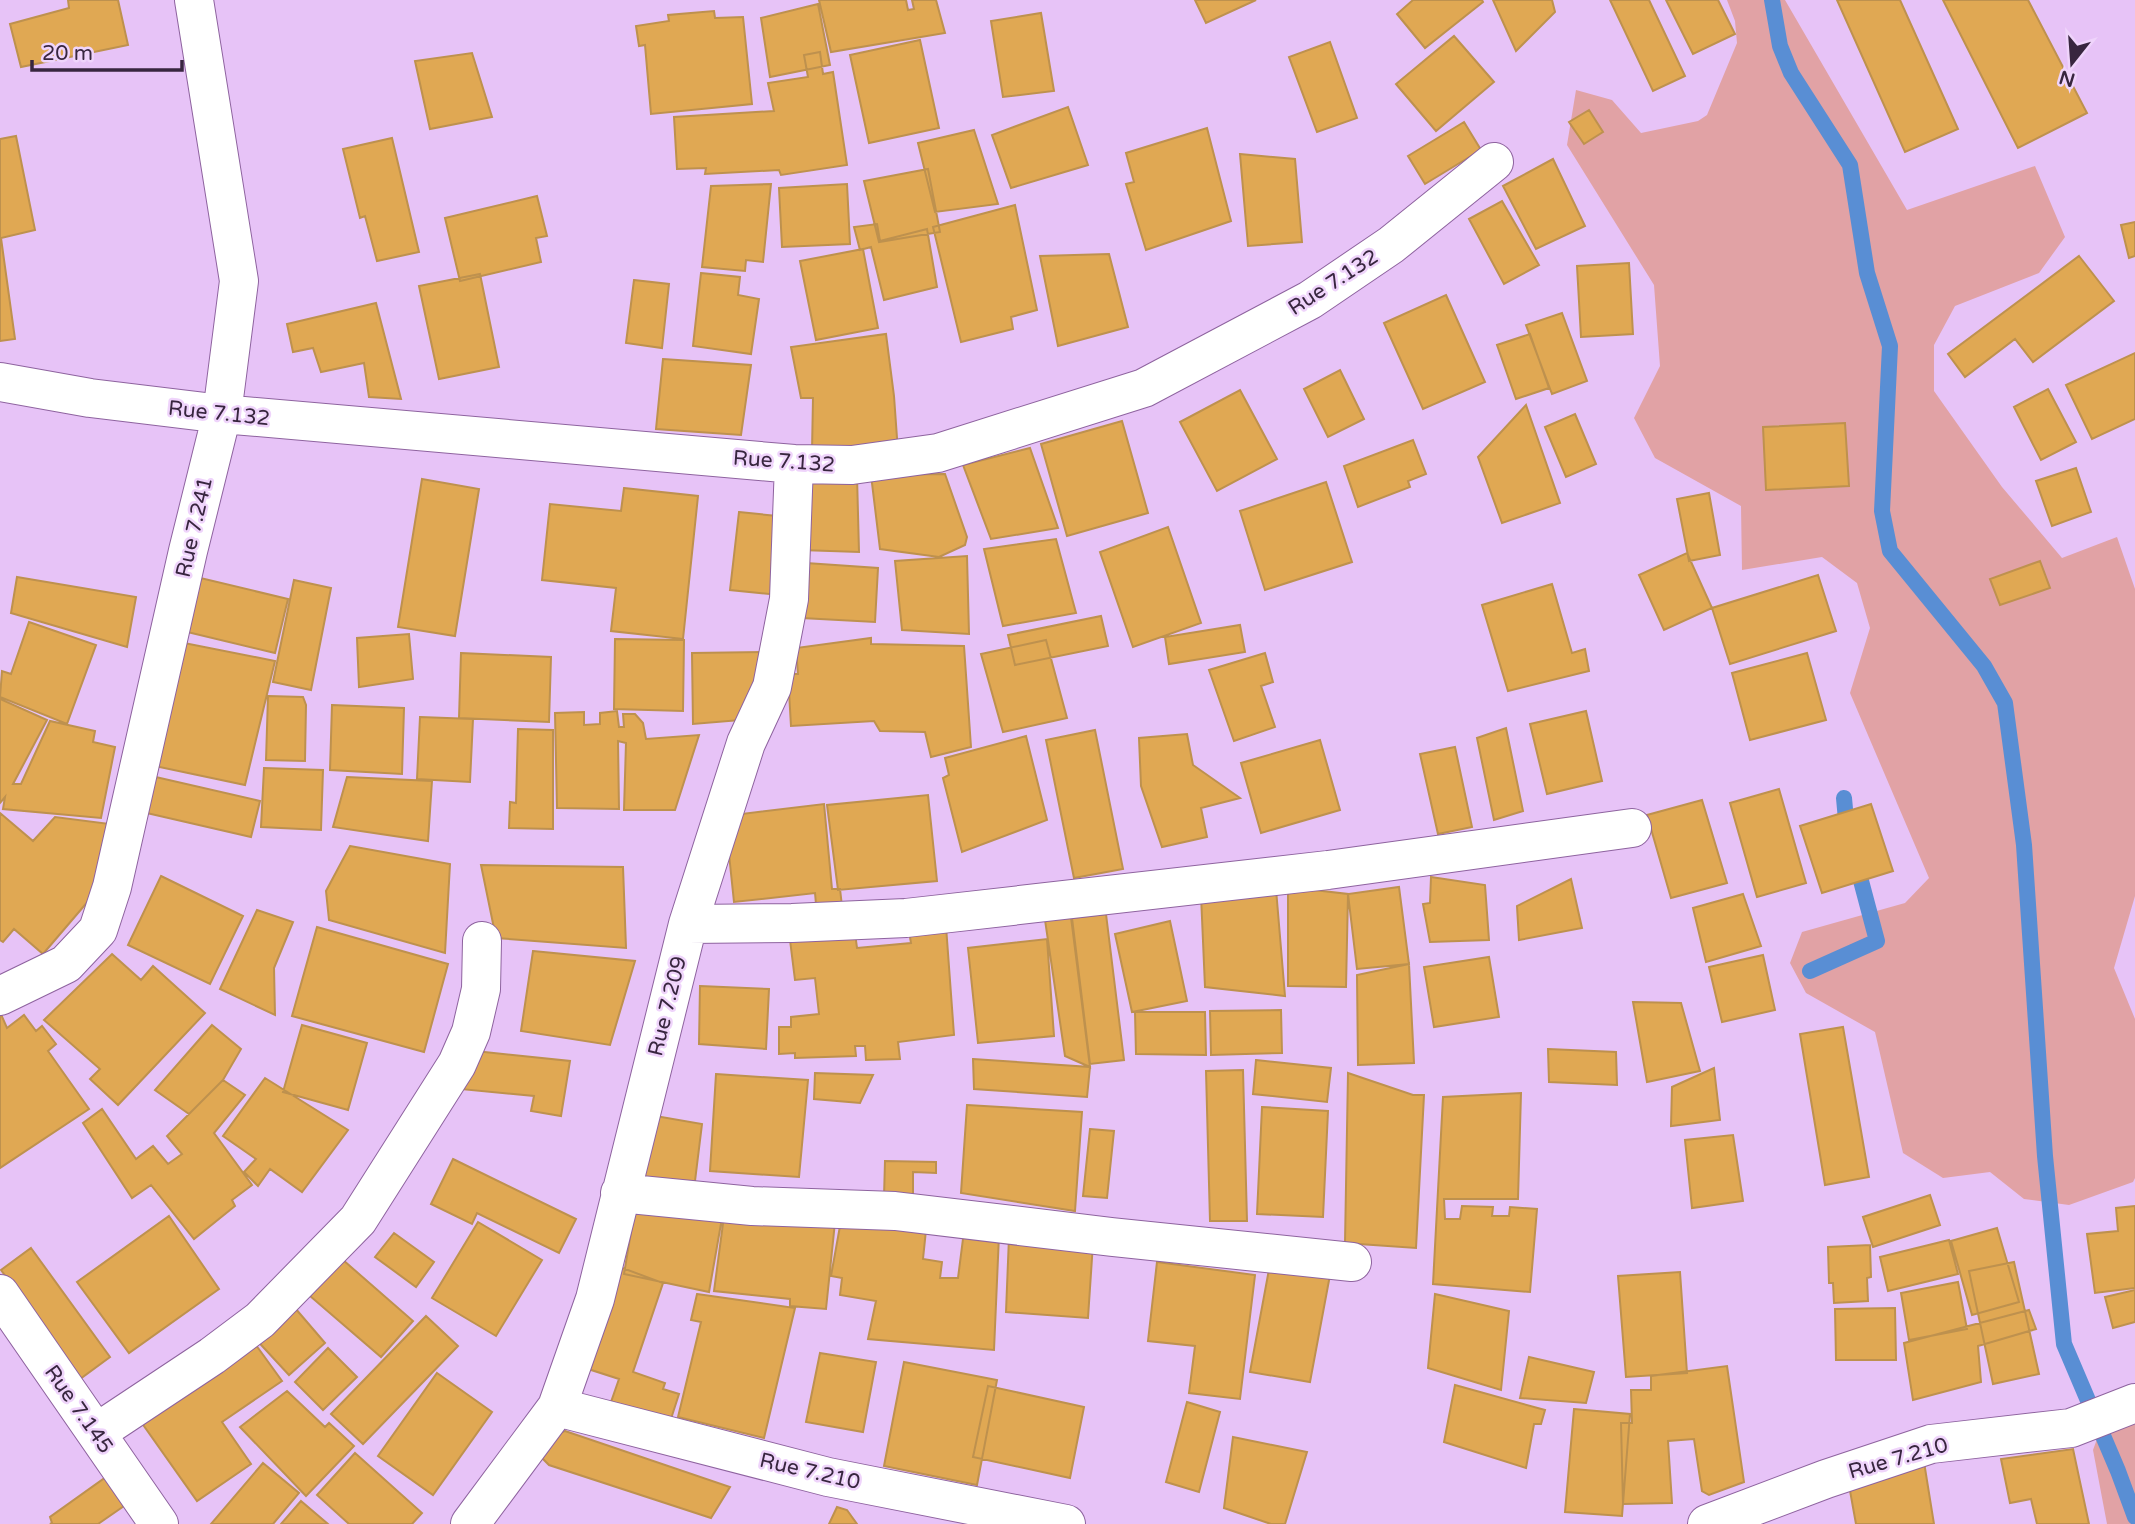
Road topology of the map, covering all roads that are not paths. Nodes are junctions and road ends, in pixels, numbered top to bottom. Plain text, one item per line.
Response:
1 (194, 0) edge
2 (1494, 162) dead end
3 (0, 382) edge
4 (222, 415) junction
5 (794, 464) junction
6 (1632, 828) dead end
7 (688, 924) junction
8 (482, 941) dead end
9 (0, 996) edge
10 (621, 1193) junction
11 (1352, 1262) dead end
12 (0, 1294) edge
13 (2134, 1404) edge
14 (557, 1407) junction
15 (96, 1433) junction
16 (902, 1509) edge
17 (159, 1524) edge
18 (470, 1524) edge
19 (1066, 1524) edge
20 (1707, 1524) edge

1 - 4 street, Rue 7.241
2 - 5 street, Rue 7.132
3 - 4 street, Rue 7.132
4 - 5 street, Rue 7.132
4 - 9 street, Rue 7.241
5 - 7 street, Rue 7.209
6 - 7 street
7 - 10 street, Rue 7.209
8 - 15 street
10 - 11 street
10 - 14 street, Rue 7.209
12 - 15 street, Rue 7.145
13 - 20 street, Rue 7.210
14 - 16 street, Rue 7.210
14 - 18 street, Rue 7.209
15 - 17 street, Rue 7.145
16 - 19 street, Rue 7.210

